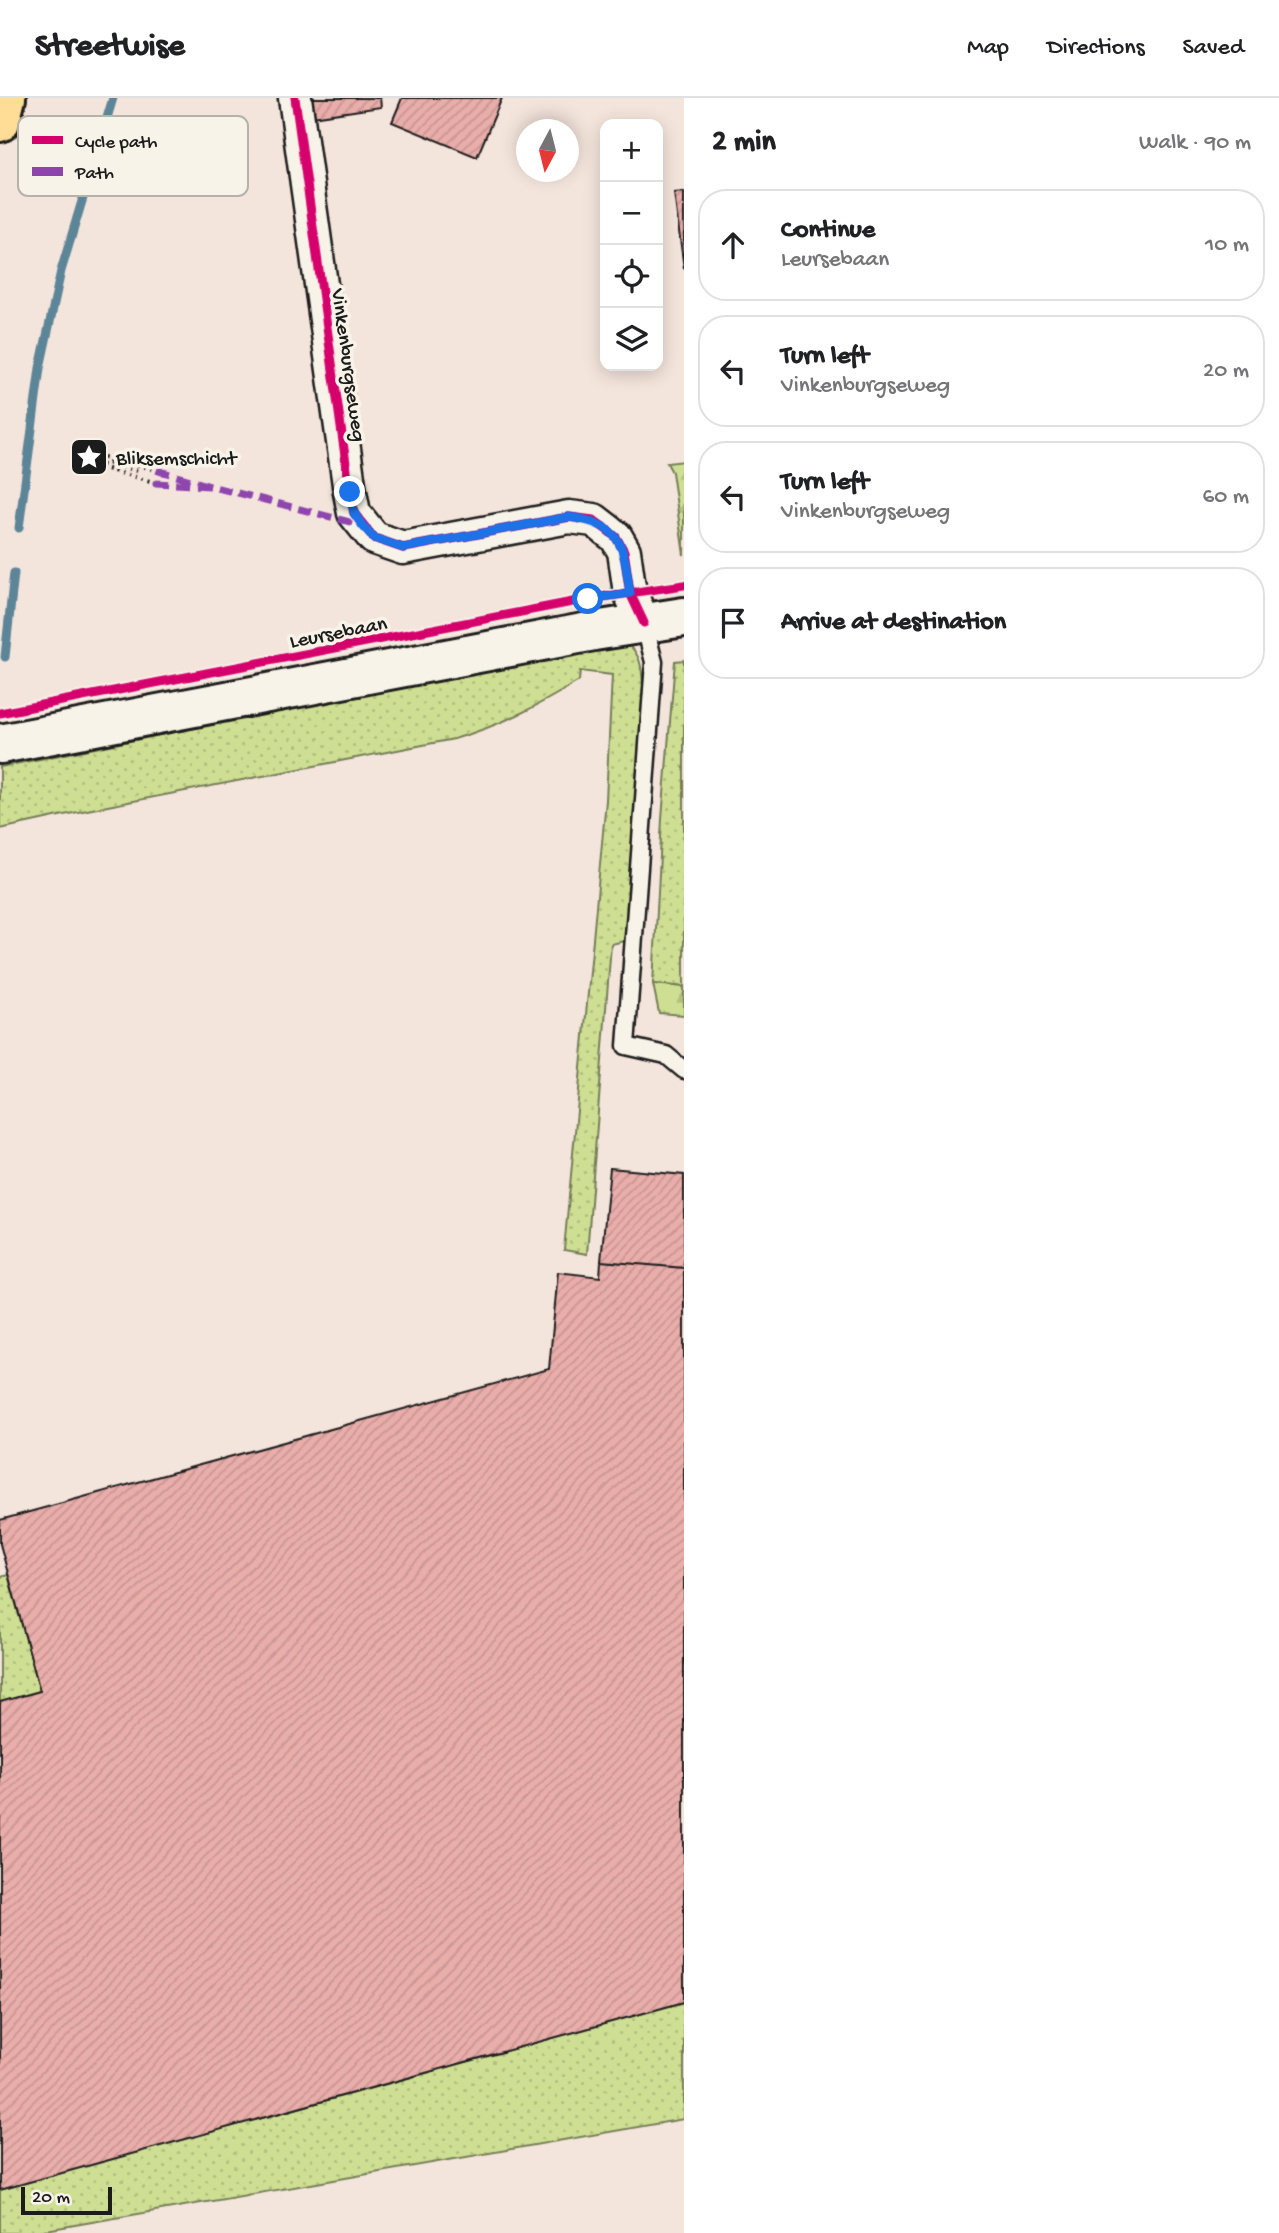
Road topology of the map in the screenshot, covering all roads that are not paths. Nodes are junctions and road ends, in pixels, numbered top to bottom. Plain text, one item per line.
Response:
1 (6, 98) edge
2 (295, 98) edge
3 (0, 122) edge
4 (684, 617) edge
5 (644, 623) junction
6 (0, 744) edge
7 (684, 1070) edge

1 - 3 highway
2 - 5 street, Vinkenburgseweg
4 - 5 street
5 - 6 street
5 - 7 lane

